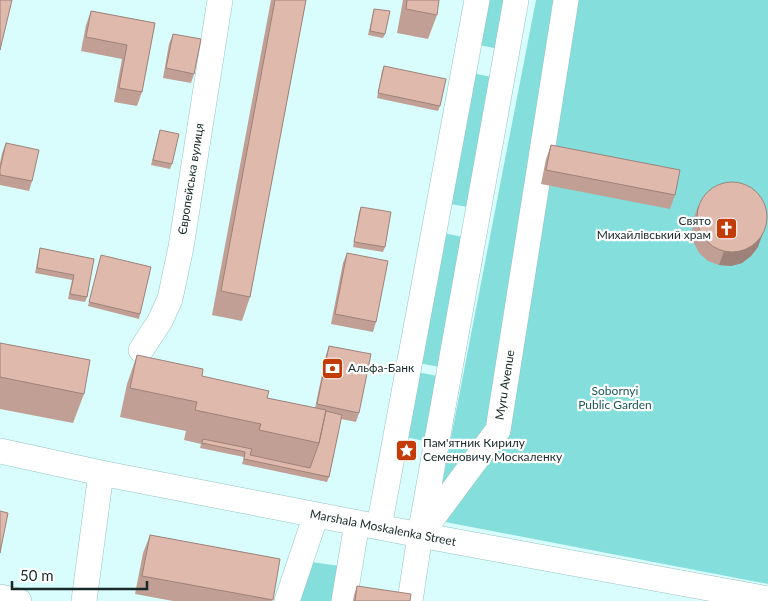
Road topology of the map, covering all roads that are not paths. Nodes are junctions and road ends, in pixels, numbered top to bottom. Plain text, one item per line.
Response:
1 (220, 0) edge
2 (477, 0) edge
3 (516, 0) edge
4 (566, 0) edge
5 (141, 350) dead end
6 (0, 451) edge
7 (100, 473) junction
8 (316, 515) junction
9 (368, 525) junction
10 (420, 535) junction
11 (0, 597) edge
12 (768, 598) edge
13 (19, 601) edge
14 (84, 601) edge
15 (287, 601) edge
16 (344, 601) edge
17 (410, 601) edge

1 - 5 street, Європейська вулиця
2 - 9 street
3 - 10 street
4 - 10 street, Myru Avenue
6 - 7 street, Marshala Moskalenka Street
7 - 8 street, Marshala Moskalenka Street
7 - 14 street
8 - 9 street, Marshala Moskalenka Street
8 - 15 street
9 - 10 street, Marshala Moskalenka Street
9 - 16 street
10 - 12 street, Marshala Moskalenka Street
10 - 17 street
11 - 13 street

